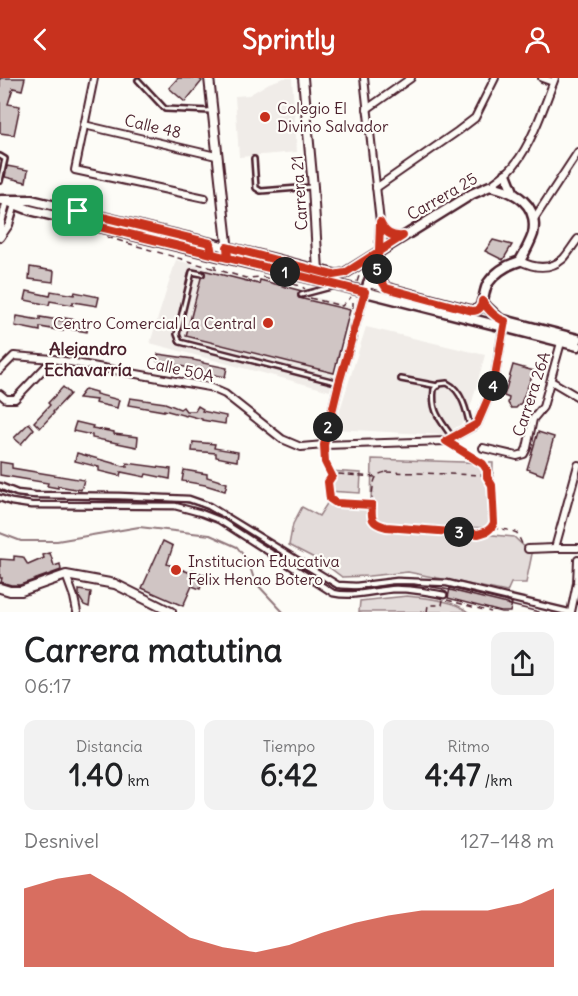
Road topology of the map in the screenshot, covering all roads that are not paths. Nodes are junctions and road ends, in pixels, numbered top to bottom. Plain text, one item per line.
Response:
1 (94, 78) edge
2 (209, 78) edge
3 (303, 78) edge
4 (364, 78) edge
5 (411, 78) edge
6 (495, 78) edge
7 (542, 78) edge
8 (138, 80) dead end
9 (554, 80) edge
10 (367, 109) junction
11 (212, 111) junction
12 (84, 125) junction
13 (578, 152) edge
14 (0, 156) edge
15 (216, 156) junction
16 (254, 159) dead end
17 (506, 174) junction
18 (0, 181) edge
19 (490, 186) junction
20 (313, 187) junction
21 (376, 188) junction
22 (514, 194) junction
23 (204, 198) dead end
24 (8, 201) edge
25 (78, 211) junction
26 (2, 213) edge
27 (534, 219) junction
28 (75, 221) junction
29 (380, 222) junction
30 (403, 236) junction
31 (0, 237) edge
32 (578, 239) edge
33 (227, 247) junction
34 (379, 251) junction
35 (228, 258) junction
36 (520, 261) junction
37 (376, 263) junction
38 (318, 271) junction
39 (202, 274) dead end
40 (368, 283) junction
41 (338, 285) junction
42 (388, 288) junction
43 (365, 292) junction
44 (301, 295) dead end
45 (482, 301) junction
46 (504, 324) junction
47 (562, 339) junction
48 (578, 339) edge
49 (578, 346) edge
50 (53, 359) junction
51 (0, 370) edge
52 (401, 379) dead end
53 (551, 381) junction
54 (339, 383) junction
55 (438, 386) junction
56 (0, 394) edge
57 (578, 397) edge
58 (470, 427) junction
59 (449, 439) junction
60 (324, 445) junction
61 (483, 448) dead end
62 (578, 465) edge
63 (0, 486) edge
64 (0, 498) edge
65 (555, 548) junction
66 (578, 548) edge
67 (528, 549) road end
68 (578, 560) edge
69 (66, 575) junction
70 (0, 588) edge
71 (444, 595) dead end
72 (77, 612) edge
73 (171, 612) edge
74 (569, 612) edge

1 - 12 street
2 - 11 street
3 - 20 street, Carrera 21
4 - 10 street
5 - 10 street
6 - 21 street
7 - 9 street
8 - 11 lane
9 - 17 street, Carrera 25
10 - 21 street
11 - 15 street
12 - 15 street, Calle 48
12 - 23 street
13 - 27 street
14 - 18 lane
15 - 33 street
16 - 20 lane
17 - 19 street, Carrera 25
17 - 22 main road
19 - 22 main road
19 - 30 main road, Carrera 25
20 - 38 street, Carrera 21
21 - 29 street
22 - 27 main road
24 - 25 main road
24 - 26 street
24 - 28 main road
24 - 31 street
25 - 28 main road
25 - 33 main road
26 - 31 street
27 - 36 main road
28 - 35 main road
29 - 30 street
29 - 34 street
30 - 34 main road, Carrera 25
32 - 36 street
33 - 35 street
33 - 38 main road
34 - 37 main road
34 - 38 main road, Carrera 25
35 - 41 main road
36 - 45 main road
37 - 40 main road
37 - 42 main road
39 - 54 lane
40 - 42 main road
40 - 43 main road
41 - 43 main road
41 - 44 lane
42 - 43 main road
42 - 45 main road
43 - 46 main road
43 - 54 street
45 - 46 main road
46 - 47 main road
46 - 58 street
47 - 48 main road
47 - 49 main road
47 - 53 street, Carrera 26A
50 - 51 street, Calle 50A
50 - 56 street
50 - 60 street, Calle 50A
52 - 55 lane
53 - 57 street
53 - 61 street, Carrera 26A
54 - 60 street
55 - 58 lane
55 - 59 lane
58 - 59 street
59 - 60 street, Calle 50A
62 - 65 street
63 - 74 street
64 - 71 street
65 - 66 street
65 - 67 street
68 - 74 street
69 - 70 street
69 - 72 street
69 - 73 street

